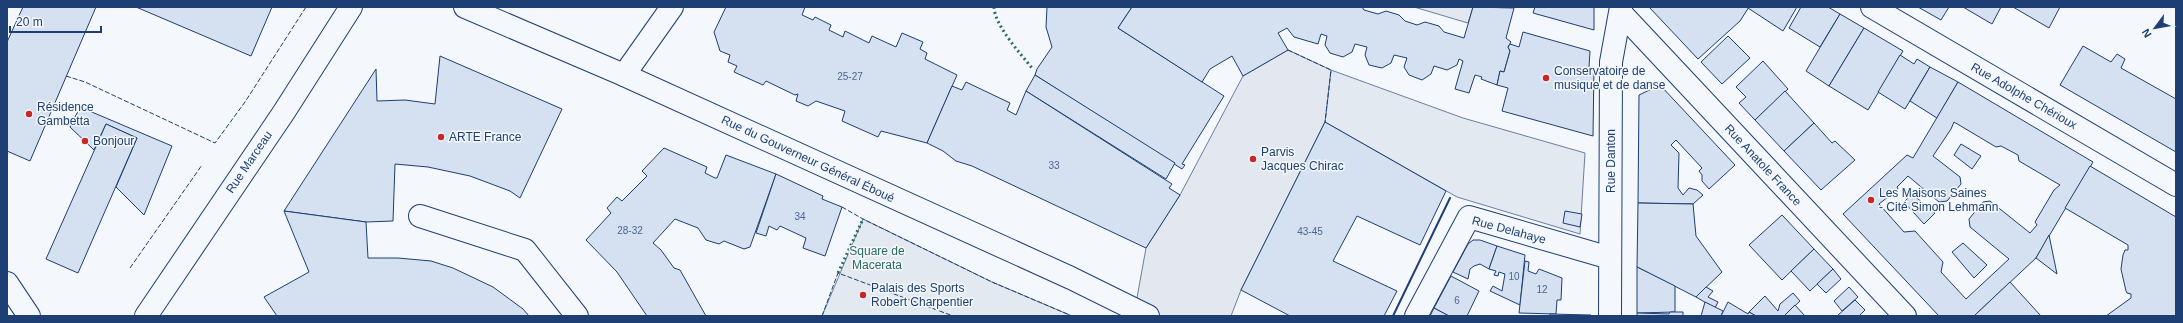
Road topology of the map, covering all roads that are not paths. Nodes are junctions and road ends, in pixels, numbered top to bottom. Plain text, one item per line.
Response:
1 (351, 7) edge
2 (465, 7) edge
3 (672, 7) edge
4 (1872, 7) edge
5 (1621, 10) edge
6 (624, 75) junction
7 (2176, 185) edge
8 (420, 216) dead end
9 (1610, 258) junction
10 (7, 283) edge
11 (29, 316) edge
12 (146, 316) edge
13 (577, 316) edge
14 (1148, 316) edge
15 (1416, 316) edge
16 (1610, 316) edge
17 (1905, 316) edge

1 - 12 street, Rue Marceau
2 - 6 street, Rue du Gouverneur Général Éboué
3 - 6 street
4 - 7 street, Rue Adolphe Chérioux
5 - 9 street, Rue Danton
5 - 17 street, Rue Anatole France
6 - 14 street, Rue du Gouverneur Général Éboué
8 - 13 street
9 - 15 street, Rue Delahaye
9 - 16 street, Rue Danton
10 - 11 street

